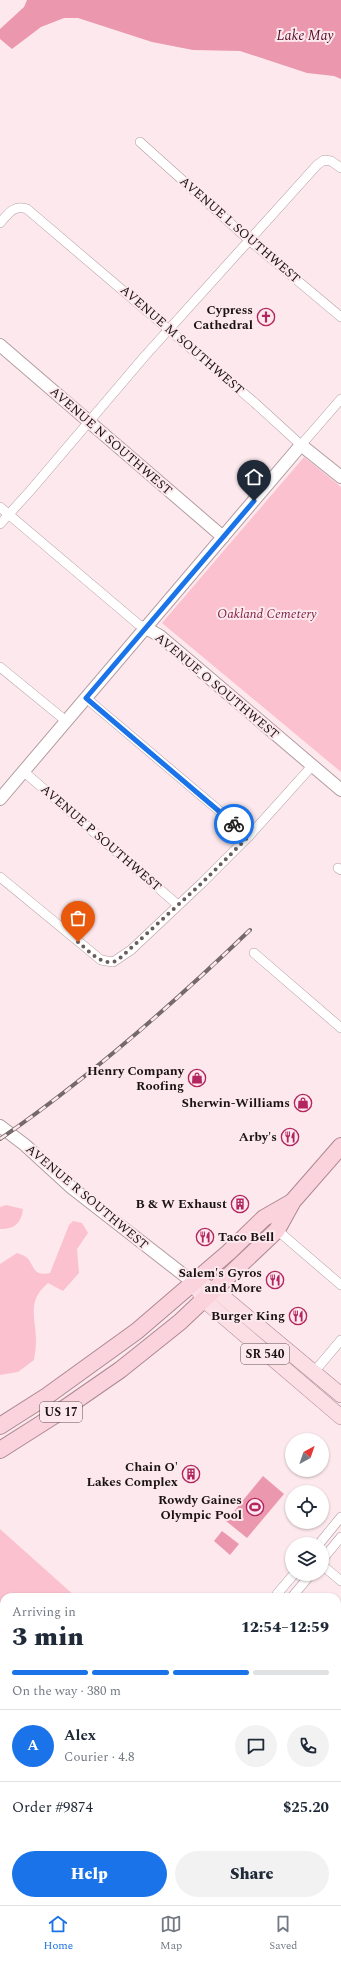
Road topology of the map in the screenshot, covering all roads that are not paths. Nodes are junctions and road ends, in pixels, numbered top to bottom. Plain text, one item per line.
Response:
1 (140, 142) dead end
2 (341, 168) edge
3 (0, 223) edge
4 (249, 240) junction
5 (341, 317) edge
6 (169, 329) junction
7 (0, 346) edge
8 (341, 399) edge
9 (89, 422) junction
10 (301, 445) junction
11 (341, 477) edge
12 (0, 507) edge
13 (9, 514) junction
14 (0, 524) edge
15 (223, 537) junction
16 (146, 628) junction
17 (0, 667) edge
18 (86, 698) junction
19 (66, 721) junction
20 (312, 766) junction
21 (24, 771) junction
22 (341, 790) edge
23 (0, 799) edge
24 (249, 836) junction
25 (0, 877) edge
26 (178, 905) junction
27 (254, 953) dead end
28 (341, 1028) edge
29 (0, 1126) edge
30 (341, 1146) edge
31 (293, 1201) junction
32 (277, 1230) junction
33 (194, 1283) junction
34 (341, 1285) edge
35 (210, 1295) junction
36 (341, 1340) edge
37 (314, 1372) junction
38 (341, 1395) edge
39 (341, 1418) edge
40 (0, 1426) edge
41 (0, 1450) edge
42 (341, 1517) edge
43 (325, 1537) edge
44 (341, 1537) edge
45 (329, 1552) edge
46 (329, 1570) edge
47 (288, 1581) edge
48 (305, 1581) edge
49 (341, 1581) edge
50 (278, 1593) edge
51 (295, 1593) edge

1 - 4 street, AVENUE L SOUTHWEST
2 - 4 street
3 - 6 street, AVENUE M SOUTHWEST
4 - 5 street, AVENUE L SOUTHWEST
4 - 6 street
6 - 9 street
6 - 10 street, AVENUE M SOUTHWEST
7 - 9 street, AVENUE N SOUTHWEST
8 - 10 street
9 - 13 street
9 - 15 street, AVENUE N SOUTHWEST
10 - 11 street, AVENUE M SOUTHWEST
10 - 15 street
12 - 13 street, AVENUE O SOUTHWEST
13 - 14 street
13 - 16 street, AVENUE O SOUTHWEST
15 - 16 street
16 - 18 street
16 - 20 street, AVENUE O SOUTHWEST
17 - 19 street
18 - 19 street
18 - 24 street
19 - 21 street
20 - 22 street, AVENUE O SOUTHWEST
20 - 24 street
21 - 23 street
21 - 26 street, AVENUE P SOUTHWEST
24 - 26 street
25 - 26 street
27 - 28 street
29 - 33 street, AVENUE R SOUTHWEST
30 - 31 highway, US 17
31 - 32 highway, US 17
31 - 33 highway, US 17
32 - 34 street
32 - 35 highway, US 17
33 - 35 main road, SR 540
33 - 40 highway, US 17
35 - 37 main road, SR 540
35 - 39 main road, SR 540
35 - 41 highway, US 17
36 - 37 street
37 - 38 main road, SR 540
42 - 43 street
44 - 45 street
46 - 49 street
47 - 50 street
48 - 51 street

